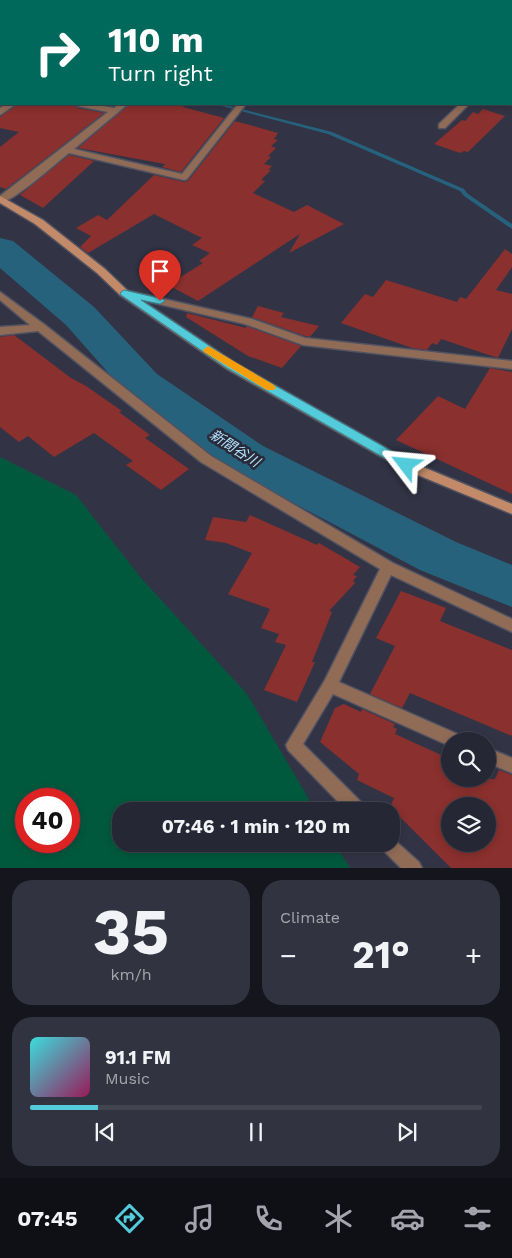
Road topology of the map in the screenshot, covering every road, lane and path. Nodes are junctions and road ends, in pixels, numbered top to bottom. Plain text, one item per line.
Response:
1 (10, 105) edge
2 (84, 105) edge
3 (123, 105) edge
4 (241, 105) edge
5 (464, 105) edge
6 (0, 112) edge
7 (115, 112) junction
8 (442, 126) dead end
9 (67, 150) junction
10 (0, 200) edge
11 (124, 293) junction
12 (0, 295) edge
13 (40, 327) junction
14 (0, 331) edge
15 (512, 365) edge
16 (512, 510) edge
17 (388, 567) junction
18 (512, 626) edge
19 (330, 685) junction
20 (441, 734) edge
21 (496, 759) edge
22 (512, 766) edge
23 (349, 802) edge
24 (397, 852) edge
25 (413, 868) edge

1 - 6 street
2 - 7 street
3 - 7 street
4 - 9 street
5 - 8 street
7 - 9 street
9 - 10 street
10 - 11 street
11 - 15 street
11 - 16 street
12 - 13 street
13 - 14 street
13 - 17 street
17 - 18 street
17 - 19 street
19 - 20 street
19 - 23 street
21 - 22 street
24 - 25 street

